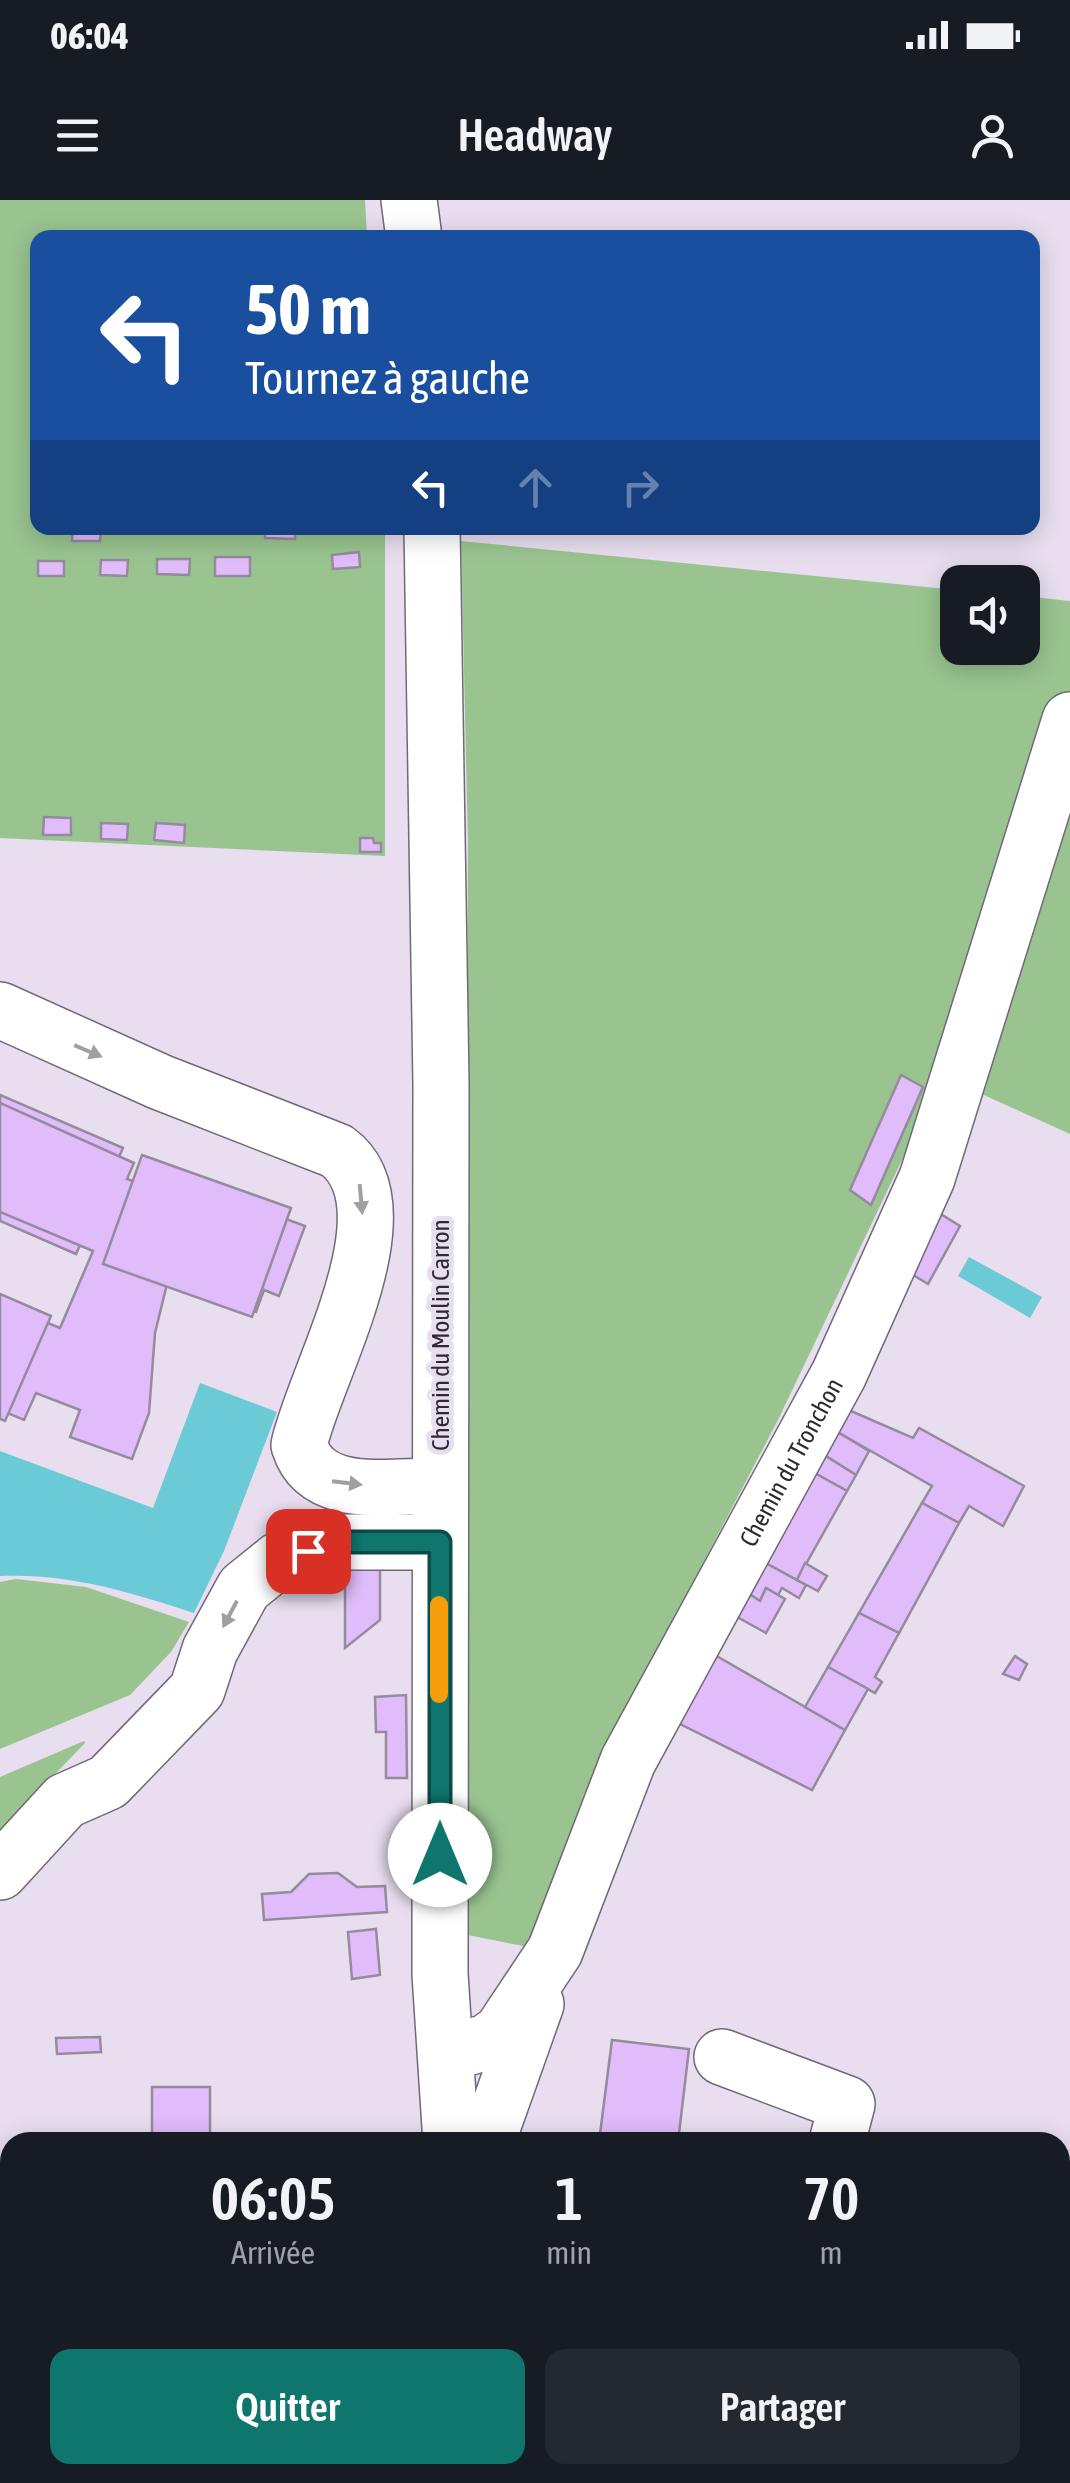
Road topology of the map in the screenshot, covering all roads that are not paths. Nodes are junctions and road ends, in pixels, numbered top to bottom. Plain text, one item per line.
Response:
1 (409, 200) edge
2 (413, 230) edge
3 (432, 535) edge
4 (1070, 720) edge
5 (0, 1010) edge
6 (440, 1486) junction
7 (440, 1542) junction
8 (0, 1872) edge
9 (555, 1952) junction
10 (448, 2053) junction
11 (722, 2057) dead end
12 (451, 2132) edge
13 (481, 2132) edge
14 (489, 2132) edge
15 (839, 2132) edge

1 - 2 street
3 - 6 street, Chemin du Moulin Carron
4 - 9 street, Chemin du Tronchon
5 -> 6 street
6 - 7 street, Chemin du Moulin Carron
7 -> 8 street
7 - 10 street, Chemin du Moulin Carron
9 - 10 street, Chemin du Tronchon
9 - 14 street
10 - 12 street, Chemin du Moulin Carron
10 - 13 street
11 - 15 street

